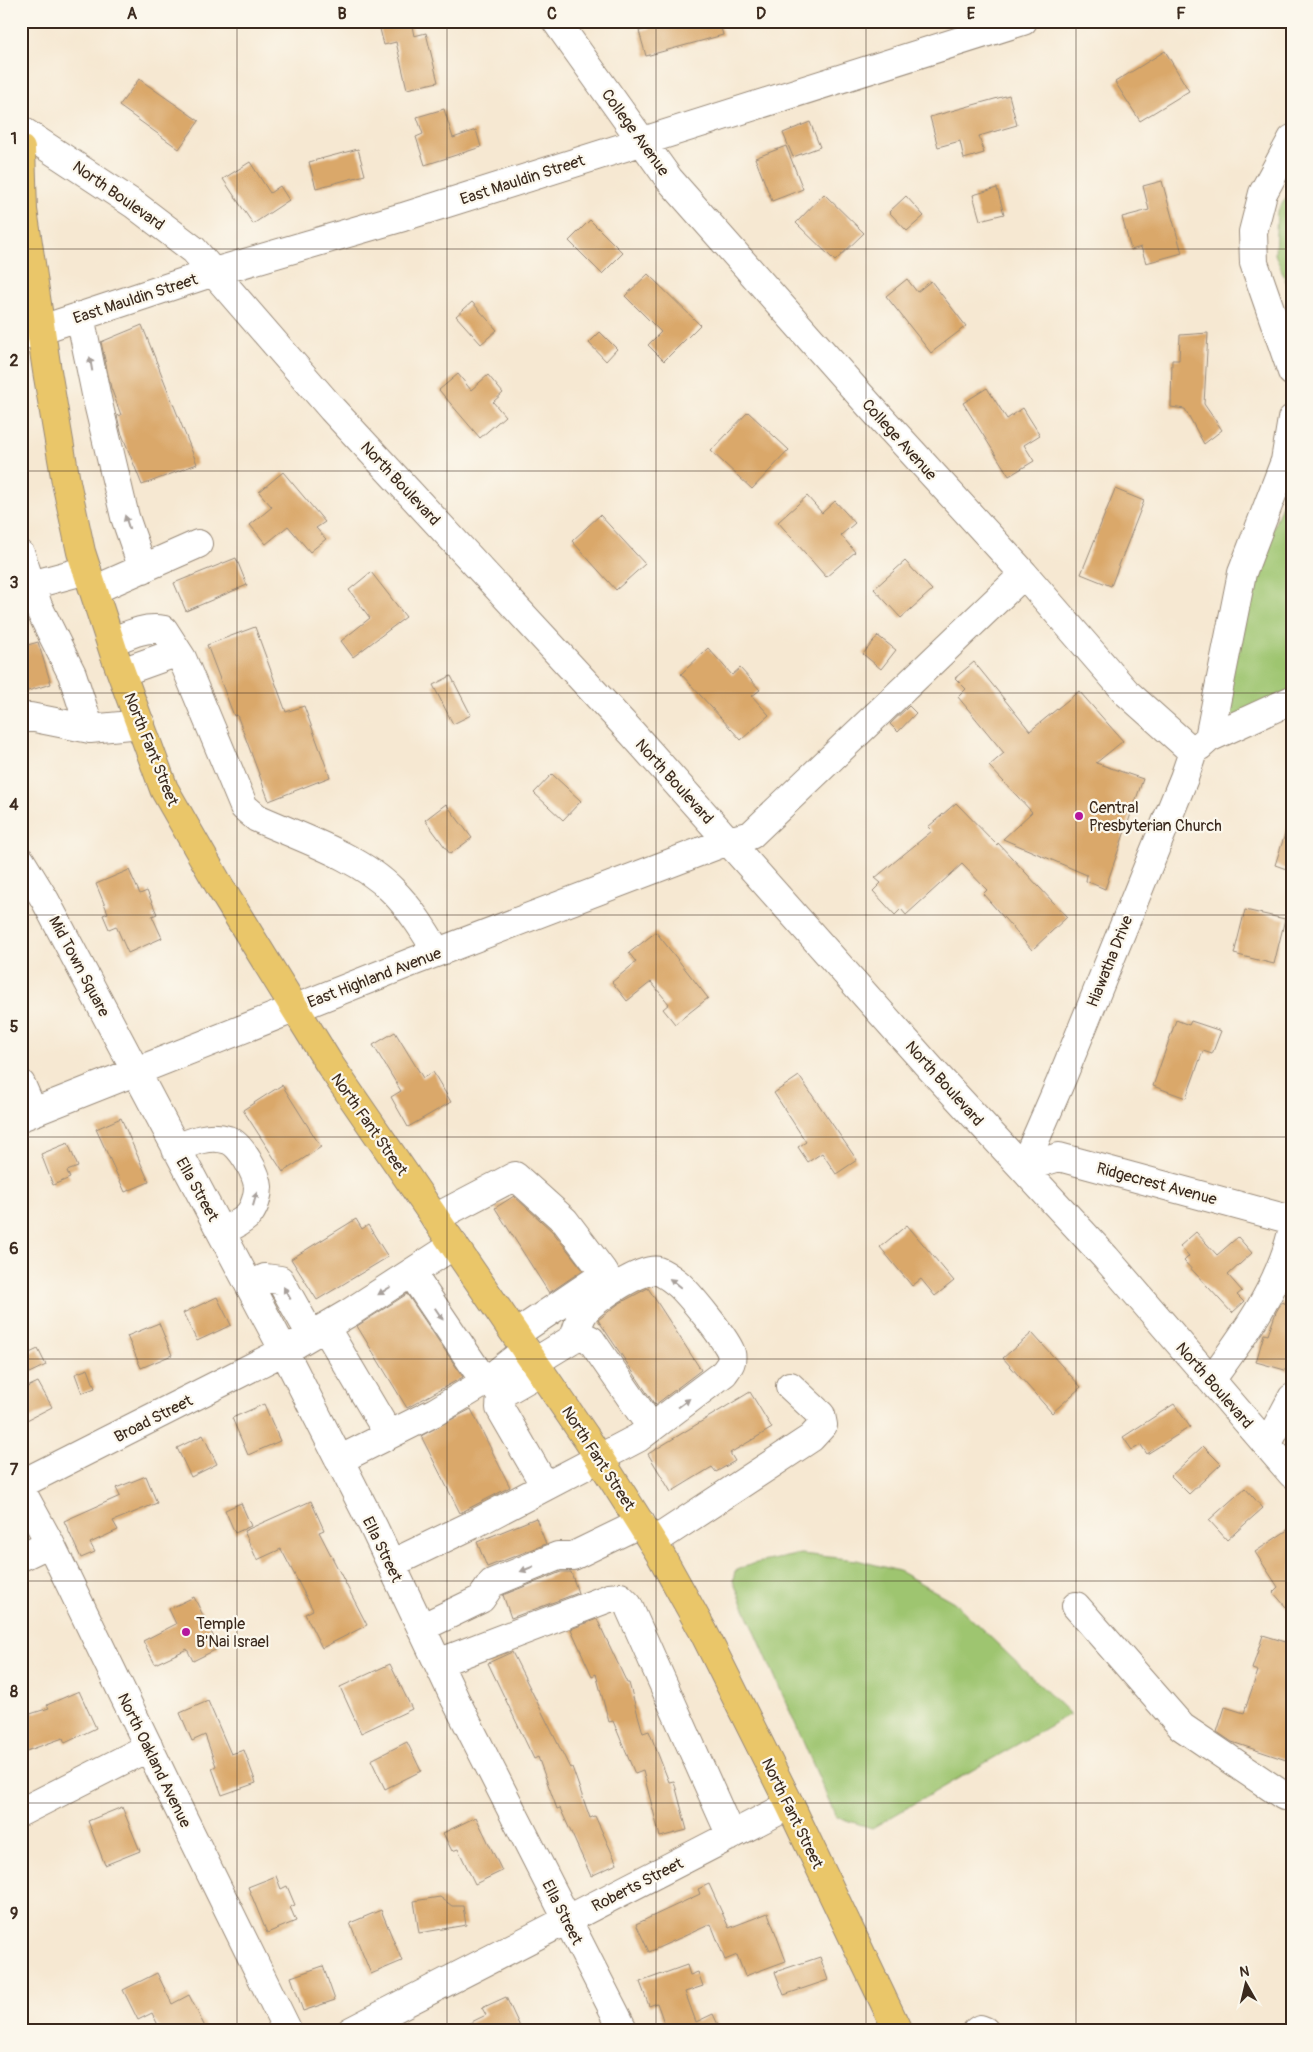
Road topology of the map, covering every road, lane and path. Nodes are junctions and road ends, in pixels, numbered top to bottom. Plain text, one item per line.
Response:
1 (556, 21) edge
2 (1024, 21) edge
3 (21, 130) edge
4 (1292, 138) edge
5 (642, 141) junction
6 (21, 149) edge
7 (25, 243) edge
8 (214, 272) junction
9 (80, 316) junction
10 (31, 333) edge
11 (1292, 372) edge
12 (1292, 419) edge
13 (198, 544) dead end
14 (21, 555) edge
15 (142, 569) junction
16 (1024, 574) junction
17 (90, 580) junction
18 (31, 585) junction
19 (111, 642) junction
20 (178, 652) junction
21 (122, 672) junction
22 (1292, 700) edge
23 (21, 719) edge
24 (141, 724) junction
25 (90, 729) junction
26 (1201, 745) junction
27 (728, 840) junction
28 (21, 862) edge
29 (437, 952) junction
30 (295, 1008) junction
31 (136, 1072) junction
32 (21, 1084) edge
33 (27, 1115) edge
34 (176, 1149) junction
35 (1023, 1168) junction
36 (435, 1218) junction
37 (1292, 1220) edge
38 (222, 1232) junction
39 (1292, 1232) edge
40 (454, 1245) junction
41 (412, 1274) junction
42 (249, 1285) junction
43 (318, 1331) junction
44 (574, 1338) junction
45 (284, 1351) junction
46 (529, 1354) junction
47 (1211, 1380) junction
48 (485, 1382) junction
49 (790, 1386) dead end
50 (1292, 1398) edge
51 (651, 1428) junction
52 (389, 1435) junction
53 (1267, 1445) junction
54 (600, 1458) junction
55 (339, 1460) junction
56 (1292, 1474) edge
57 (21, 1484) edge
58 (545, 1486) junction
59 (21, 1490) edge
60 (647, 1532) junction
61 (50, 1543) junction
62 (21, 1558) edge
63 (391, 1564) junction
64 (1076, 1606) dead end
65 (421, 1628) junction
66 (438, 1663) junction
67 (149, 1747) junction
68 (1292, 1796) edge
69 (790, 1805) junction
70 (21, 1812) edge
71 (731, 1836) junction
72 (567, 1920) junction
73 (288, 2031) edge
74 (351, 2031) edge
75 (624, 2031) edge
76 (898, 2031) edge
77 (977, 2031) edge
78 (985, 2031) edge

1 - 5 street, College Avenue
2 - 5 street, East Mauldin Street
3 - 8 street, North Boulevard
4 - 11 street
5 - 8 street, East Mauldin Street
5 - 16 street, College Avenue
6 - 7 main road, North Fant Street
7 - 10 main road, North Fant Street
8 - 9 street, East Mauldin Street
8 - 27 street, North Boulevard
9 - 10 street, East Mauldin Street
15 -> 9 street
10 - 17 main road, North Fant Street
12 - 26 street, Hiawatha Drive
13 - 15 street
14 - 18 street
15 - 17 street
16 - 26 street, College Avenue
16 - 27 street, East Highland Avenue
17 - 18 street
17 - 19 main road, North Fant Street
18 - 25 street
19 - 20 street
19 - 21 main road, North Fant Street
20 - 21 street
20 - 29 street
21 - 24 main road, North Fant Street
22 - 26 street
23 - 25 street
24 - 25 street
24 - 30 main road, North Fant Street
26 - 35 street, Hiawatha Drive
27 - 29 street, East Highland Avenue
27 - 35 street, North Boulevard
28 - 31 street, Mid Town Square
29 - 30 street, East Highland Avenue
30 - 31 street, East Highland Avenue
30 - 36 main road, North Fant Street
31 - 33 street, East Highland Avenue
31 - 34 street, Ella Street
32 - 33 street
34 - 38 street, Ella Street
38 -> 34 street
35 - 37 street, Ridgecrest Avenue
35 - 47 street, North Boulevard
36 - 40 main road, North Fant Street
36 - 46 street
38 - 42 street, Ella Street
39 - 47 street
40 - 41 street, Broad Street
40 - 46 main road, North Fant Street
41 -> 43 street, Broad Street
41 -> 48 street
43 -> 42 street
42 - 45 street, Ella Street
43 - 45 street, Broad Street
43 - 52 street
44 - 46 street
44 - 51 street
51 -> 44 street
45 - 55 street, Ella Street
45 - 57 street, Broad Street
46 - 48 street
46 - 54 main road, North Fant Street
46 - 58 street
47 - 53 street, North Boulevard
48 - 52 street
49 - 60 street
50 - 53 street
51 - 54 street
52 - 55 street
53 - 56 street, North Boulevard
54 - 58 street
54 - 60 main road, North Fant Street
55 - 63 street, Ella Street
58 - 63 street
59 - 61 street, North Oakland Avenue
60 -> 65 street
60 - 69 main road, North Fant Street
61 - 62 street
61 - 67 street, North Oakland Avenue
63 - 65 street, Ella Street
64 - 68 street
65 - 66 street, Ella Street
66 - 71 street
66 - 72 street, Ella Street
67 - 70 street
67 - 73 street, North Oakland Avenue
69 - 71 street, Roberts Street
69 - 76 main road, North Fant Street
71 - 72 street, Roberts Street
72 - 74 street, Roberts Street
72 - 75 street, Ella Street
77 - 78 street

